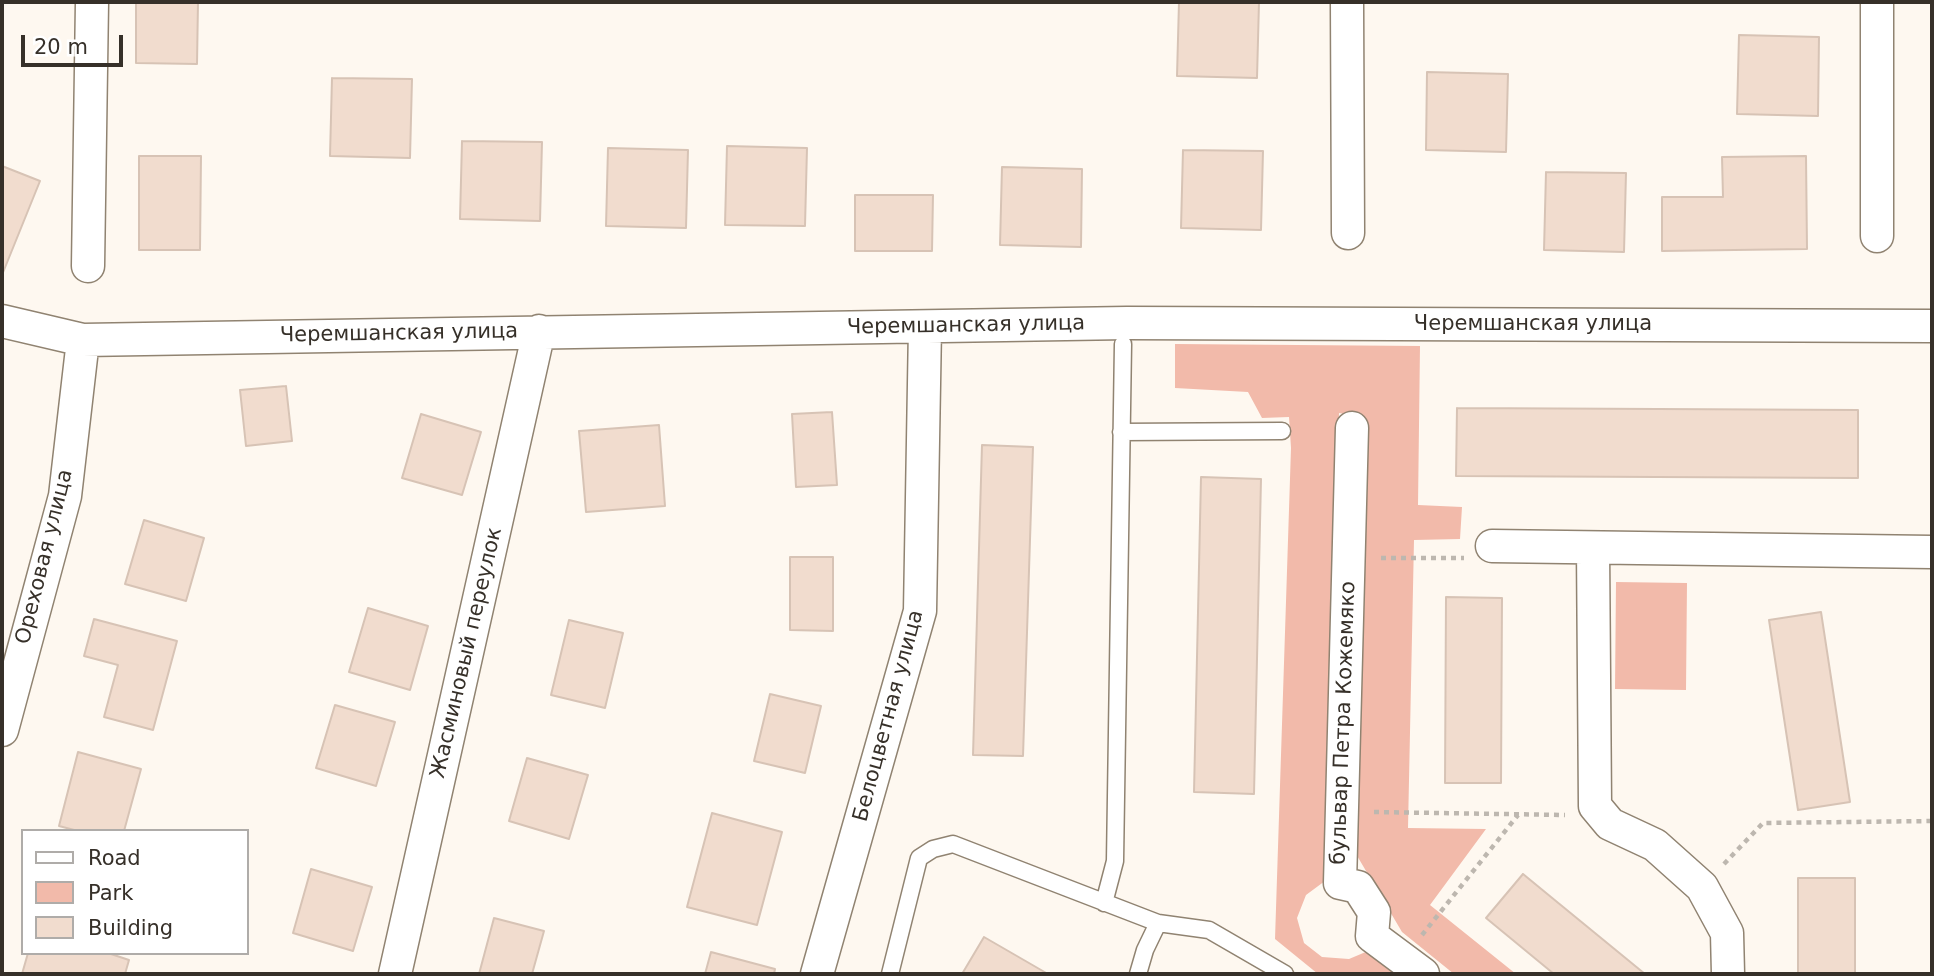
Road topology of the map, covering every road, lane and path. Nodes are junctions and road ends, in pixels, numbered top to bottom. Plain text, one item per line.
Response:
1 (92, 2) edge
2 (1347, 2) edge
3 (1877, 2) edge
4 (1348, 233) dead end
5 (1877, 236) dead end
6 (88, 266) dead end
7 (2, 321) edge
8 (925, 327) junction
9 (539, 331) junction
10 (1932, 332) edge
11 (1125, 333) junction
12 (83, 340) junction
13 (1352, 428) dead end
14 (1282, 431) dead end
15 (1121, 432) junction
16 (1492, 546) joint
17 (1593, 548) junction
18 (1932, 552) edge
19 (1349, 558) junction
20 (2, 730) edge
21 (1595, 806) junction
22 (1342, 812) junction
23 (1518, 815) junction
24 (1932, 821) edge
25 (1702, 887) junction
26 (1104, 903) junction
27 (1158, 923) junction
28 (1413, 966) edge
29 (395, 974) edge
30 (817, 974) edge
31 (890, 974) edge
32 (1138, 974) edge
33 (1285, 974) edge
34 (1728, 974) edge

1 - 6 street
2 - 4 street
3 - 5 street
7 - 12 street, Черемшанская улица
8 - 9 street, Черемшанская улица
8 - 11 street, Черемшанская улица
8 - 30 street, Белоцветная улица
9 - 12 street, Черемшанская улица
9 - 29 street, Жасминовый переулок
10 - 11 street, Черемшанская улица
11 - 15 lane
12 - 20 street, Ореховая улица
13 - 19 street, бульвар Петра Кожемяко
14 - 15 lane
15 - 26 lane
16 - 17 street
16 - 19 path
17 - 18 street
17 - 21 street
19 - 22 street, бульвар Петра Кожемяко
21 - 23 path
21 - 25 street
22 - 23 path
22 - 28 street, бульвар Петра Кожемяко
23 - 28 path
24 - 25 path
25 - 34 street
26 - 27 lane
26 - 31 lane
27 - 32 lane
27 - 33 lane

